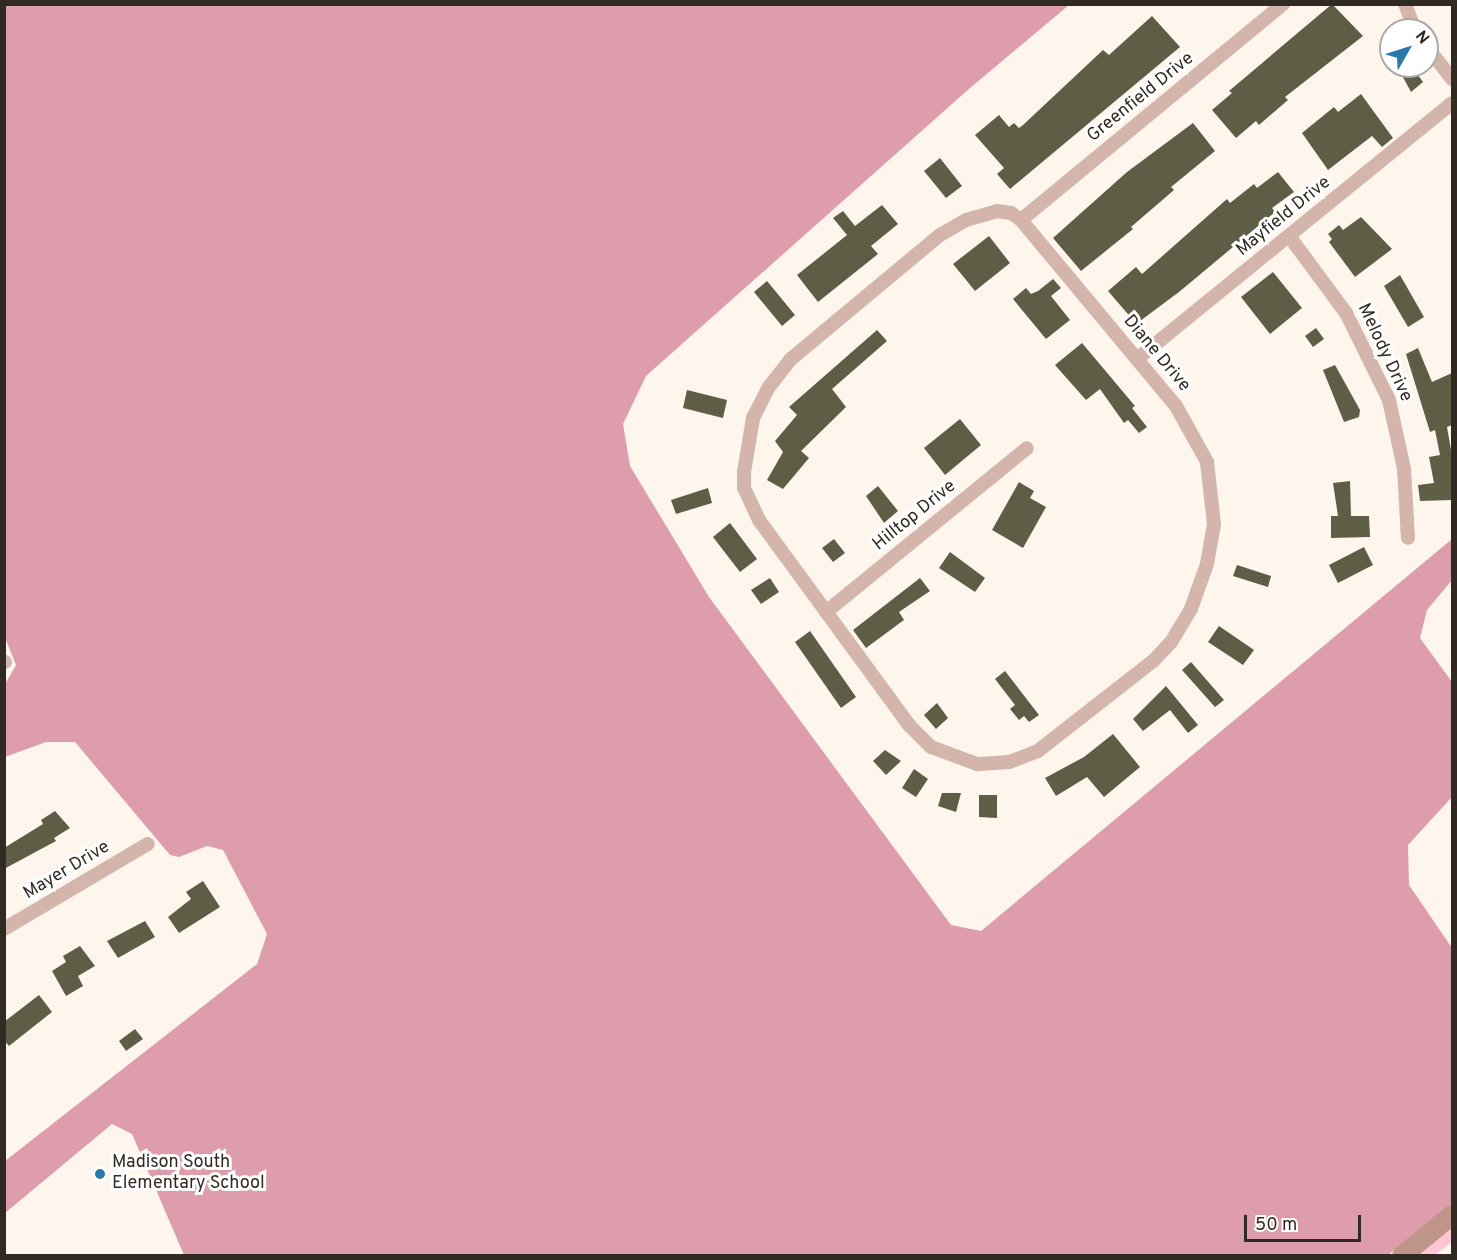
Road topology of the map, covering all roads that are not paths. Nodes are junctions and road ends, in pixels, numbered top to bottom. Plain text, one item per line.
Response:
1 (1283, 4) edge
2 (1439, 62) edge
3 (1452, 79) edge
4 (1452, 103) edge
5 (1022, 220) junction
6 (1289, 236) junction
7 (1137, 359) junction
8 (1027, 448) dead end
9 (1408, 538) dead end
10 (826, 612) junction
11 (147, 844) dead end
12 (4, 929) edge
13 (1452, 1215) edge
14 (1402, 1256) edge

1 - 5 street, Greenfield Drive
2 - 3 street
4 - 6 street, Mayfield Drive
5 - 7 street, Diane Drive
5 - 10 street, Diane Drive
6 - 7 street, Mayfield Drive
6 - 9 street, Melody Drive
7 - 10 street, Diane Drive
8 - 10 street, Hilltop Drive
11 - 12 street, Mayer Drive
13 - 14 main road

